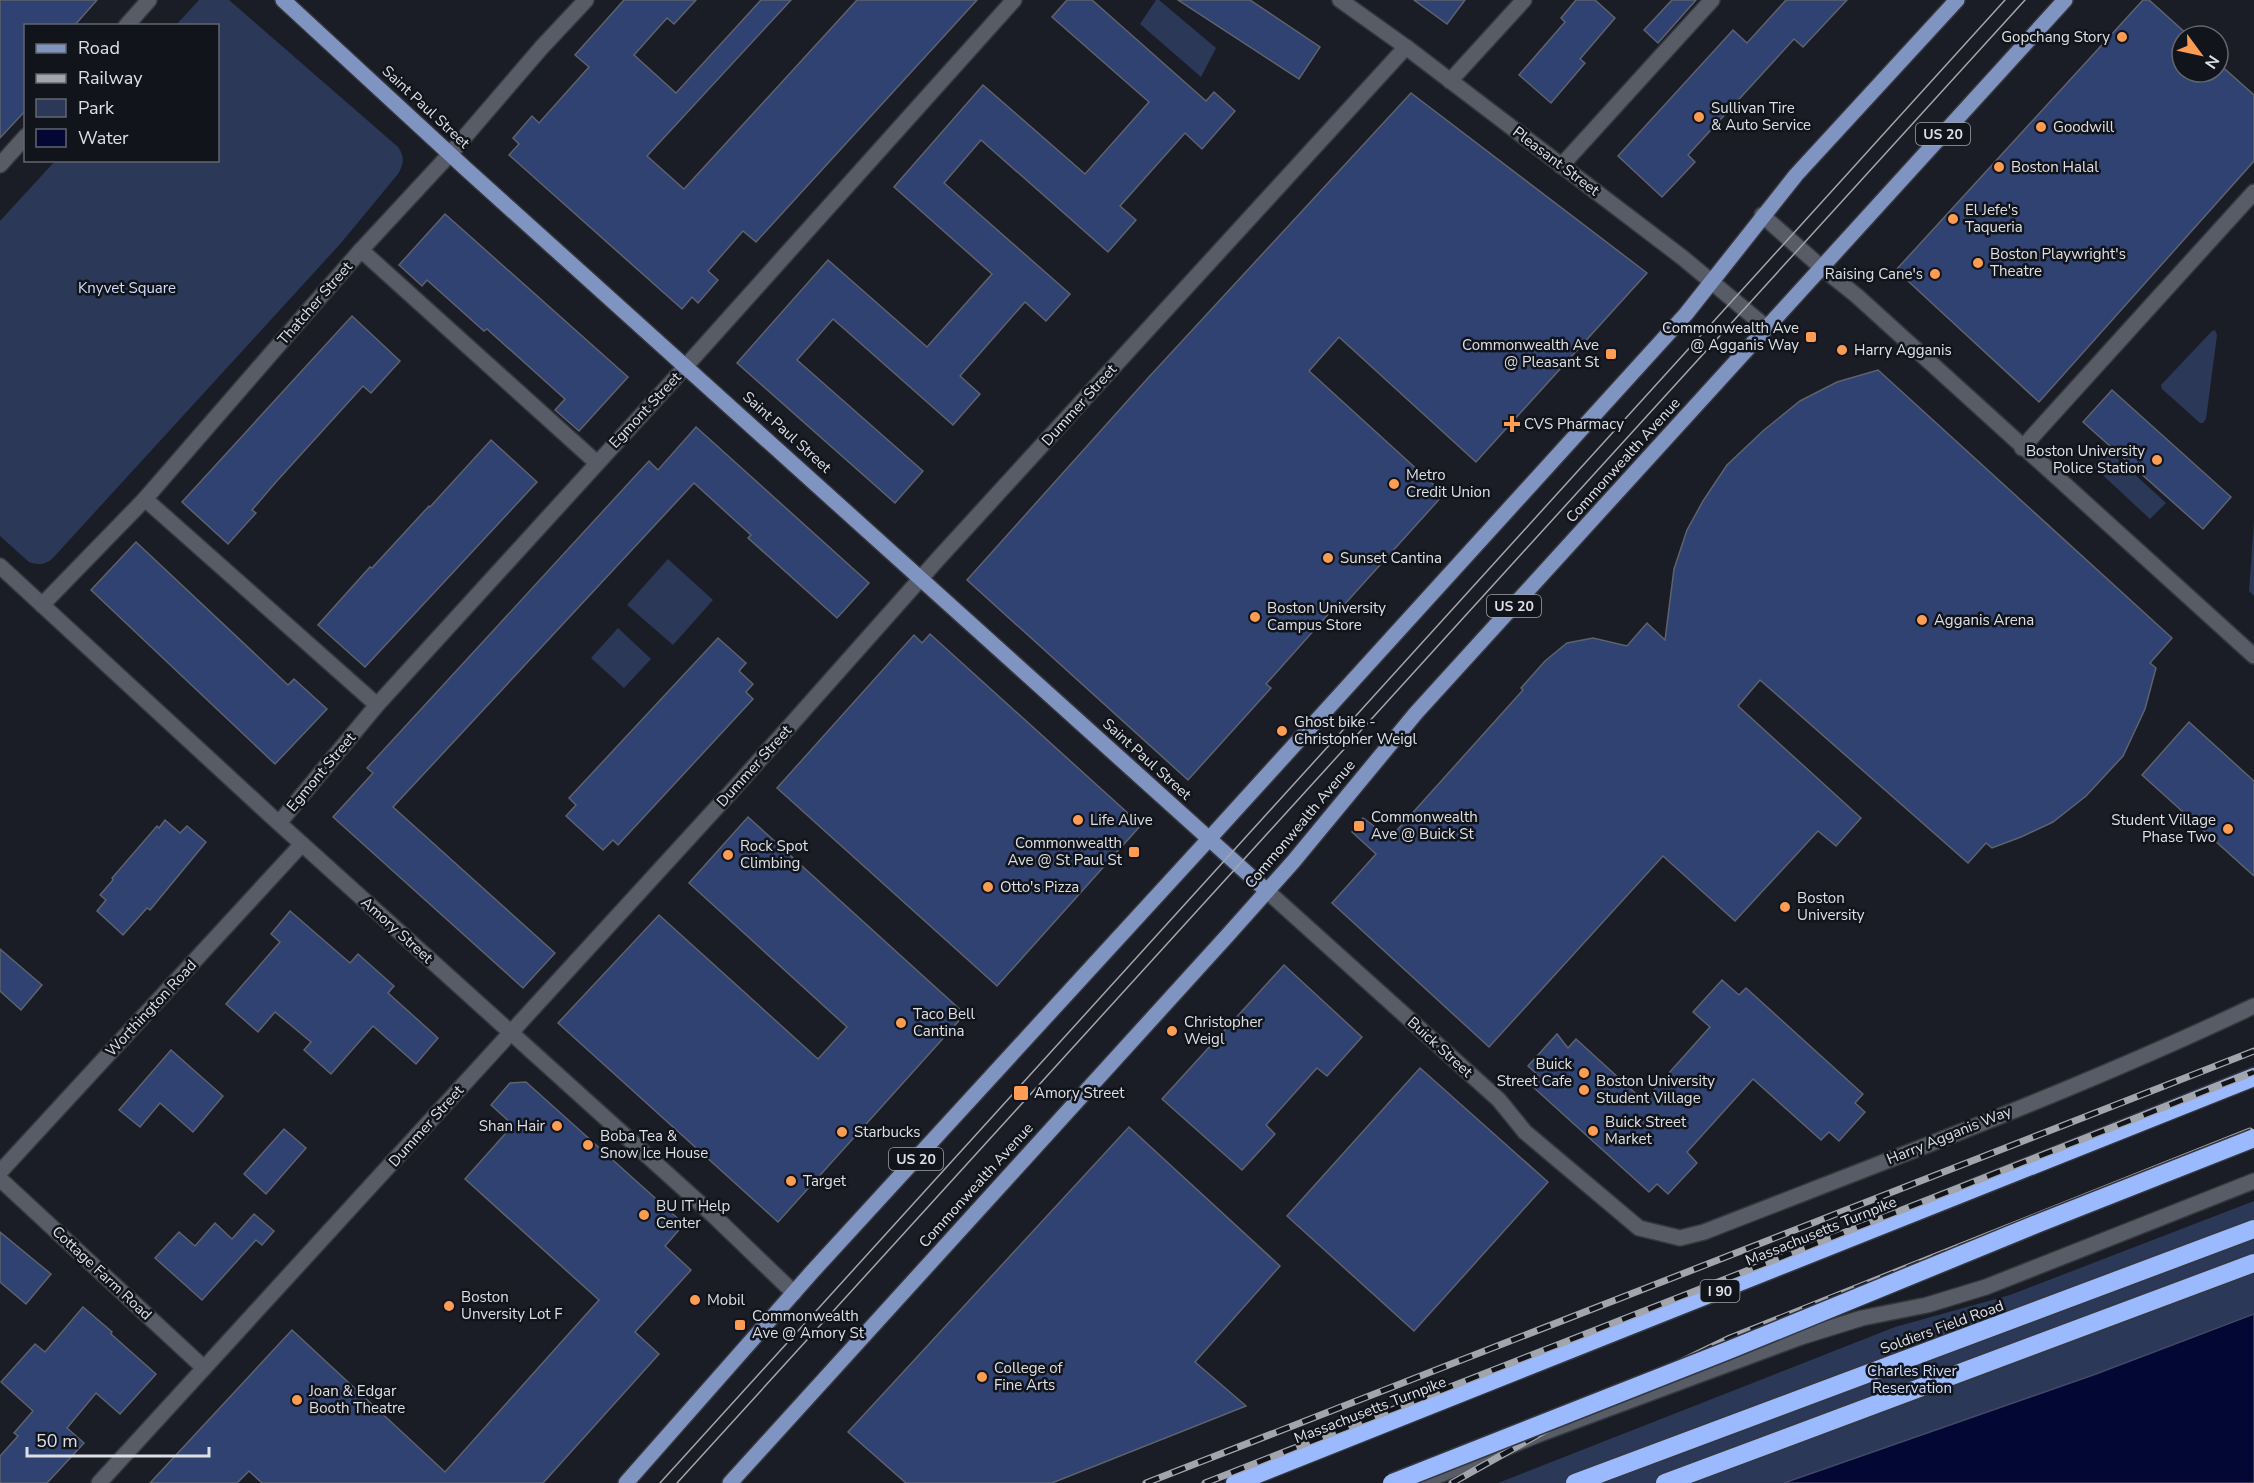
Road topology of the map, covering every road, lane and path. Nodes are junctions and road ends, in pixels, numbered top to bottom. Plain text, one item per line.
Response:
1 (149, 0) edge
2 (283, 0) edge
3 (586, 0) edge
4 (1014, 0) edge
5 (1340, 0) edge
6 (1524, 0) edge
7 (1712, 0) edge
8 (1957, 0) edge
9 (2066, 0) edge
10 (128, 24) edge
11 (1406, 47) junction
12 (1450, 81) junction
13 (24, 138) edge
14 (450, 154) junction
15 (0, 165) edge
16 (1562, 165) junction
17 (2254, 192) edge
18 (1762, 215) junction
19 (361, 250) junction
20 (1821, 268) junction
21 (1712, 281) junction
22 (1767, 328) junction
23 (686, 366) junction
24 (2022, 448) junction
25 (597, 463) junction
26 (145, 499) junction
27 (0, 566) edge
28 (921, 578) junction
29 (42, 605) junction
30 (2254, 656) edge
31 (377, 705) junction
32 (279, 823) junction
33 (1209, 839) junction
34 (302, 844) junction
35 (1267, 891) junction
36 (2254, 1006) edge
37 (511, 1033) junction
38 (2254, 1077) edge
39 (2254, 1138) edge
40 (0, 1172) edge
41 (0, 1179) edge
42 (2254, 1181) edge
43 (1639, 1228) joint
44 (2254, 1229) edge
45 (2254, 1263) edge
46 (794, 1293) junction
47 (204, 1368) junction
48 (99, 1483) edge
49 (626, 1483) edge
50 (730, 1483) edge
51 (1235, 1483) edge
52 (1392, 1483) edge
53 (1420, 1483) edge
54 (1575, 1483) edge
55 (1665, 1483) edge

1 - 10 street
2 - 14 main road, Saint Paul Street
3 - 14 street, Thatcher Street
4 - 23 street, Egmont Street
5 - 11 street, Pleasant Street
6 - 12 street
7 - 16 street
8 - 18 main road, US 20
9 - 20 main road, Commonwealth Avenue / US 20
11 - 12 street, Pleasant Street
11 - 28 street, Dummer Street
12 - 16 street, Pleasant Street
13 - 15 street
14 - 19 street, Thatcher Street
14 - 23 main road, Saint Paul Street
16 - 21 street, Pleasant Street
17 - 24 street
18 - 20 street
18 - 21 main road, US 20
19 - 25 street
19 - 26 street, Thatcher Street
20 - 22 main road, Commonwealth Avenue / US 20
20 - 24 street
21 - 22 street, Pleasant Street
21 - 33 main road, US 20
22 - 35 main road, Commonwealth Avenue / US 20
23 - 25 street, Egmont Street
23 - 28 main road, Saint Paul Street
24 - 30 street
25 - 31 street, Egmont Street
26 - 29 street, Thatcher Street
26 - 31 street
27 - 29 street, Amory Street
28 - 33 main road, Saint Paul Street
28 - 37 street, Dummer Street
29 - 32 street, Amory Street
31 - 32 street, Egmont Street
32 - 34 street, Amory Street
33 - 35 main road, Saint Paul Street
33 - 46 main road, US 20
34 - 37 street, Amory Street
34 - 40 street, Worthington Road
35 - 43 street, Buick Street
35 - 50 main road, Commonwealth Avenue / US 20
36 - 43 street, Harry Agganis Way
37 - 46 street, Amory Street
37 - 47 street, Dummer Street
38 - 51 highway, Massachusetts Turnpike / I 90
39 - 52 highway, bridge
41 - 47 street, Cottage Farm Road
42 - 53 street
44 - 54 highway, Soldiers Field Road
45 - 55 highway
46 - 49 main road, US 20
47 - 48 street, Dummer Street

